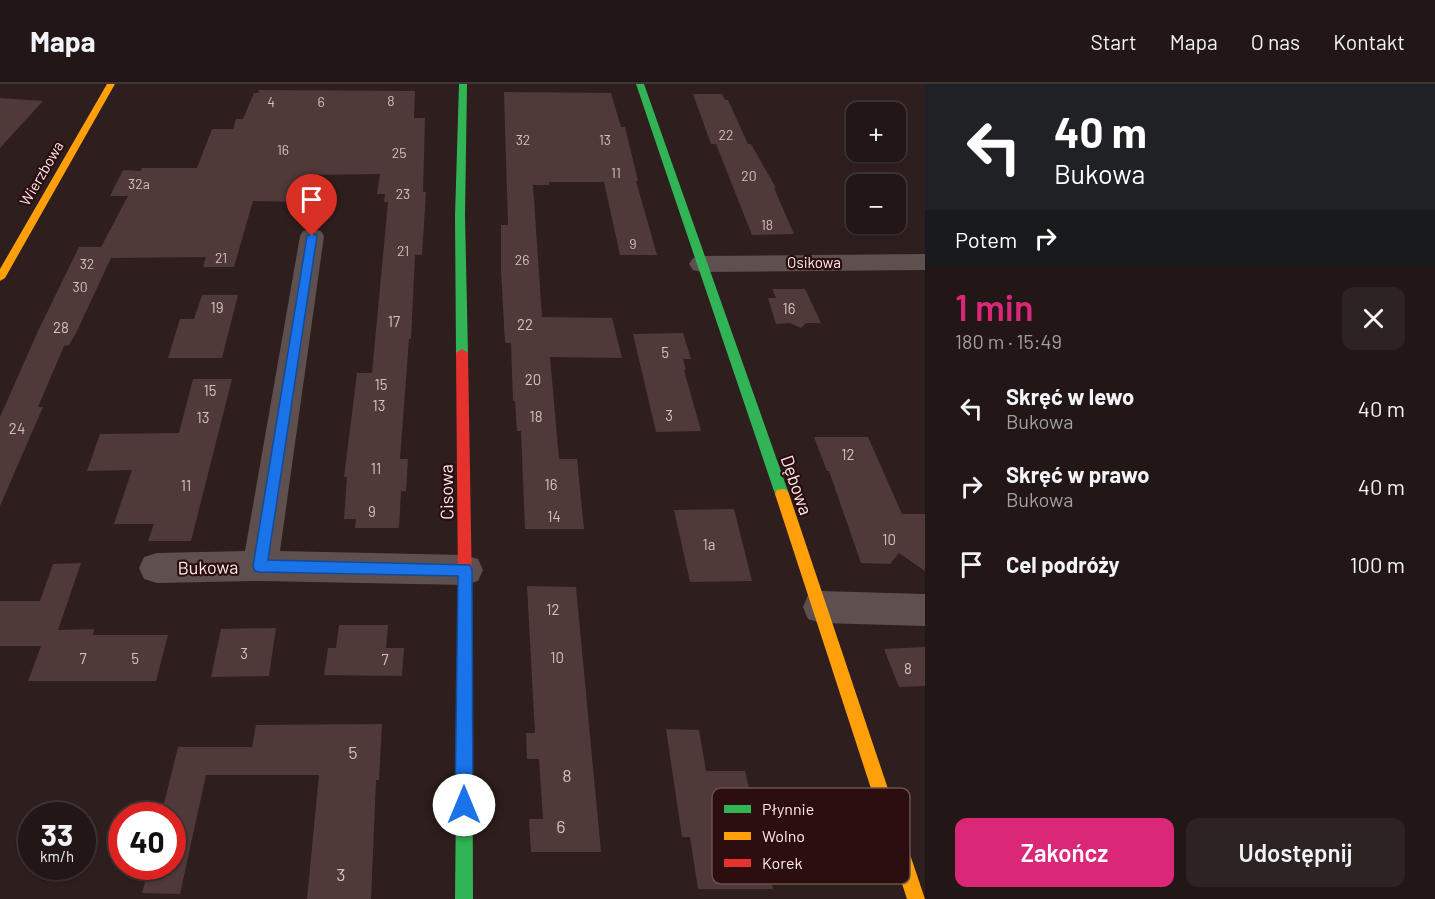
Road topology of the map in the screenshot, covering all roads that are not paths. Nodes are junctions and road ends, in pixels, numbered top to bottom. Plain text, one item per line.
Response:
1 (111, 84) edge
2 (463, 84) edge
3 (640, 84) edge
4 (312, 236) dead end
5 (925, 262) edge
6 (702, 264) junction
7 (0, 278) edge
8 (260, 566) junction
9 (157, 568) dead end
10 (465, 570) junction
11 (821, 607) junction
12 (925, 610) edge
13 (880, 788) edge
14 (910, 881) edge
15 (464, 899) edge
16 (916, 899) edge

1 - 7 street, Wierzbowa
2 - 10 street, Cisowa
3 - 6 street, Dębowa
4 - 8 street, Bukowa
5 - 6 street, Osikowa
6 - 11 street, Dębowa
8 - 9 street, Bukowa
8 - 10 street, Bukowa
10 - 15 street, Cisowa
11 - 12 street
11 - 13 street, Dębowa
14 - 16 street, Dębowa

